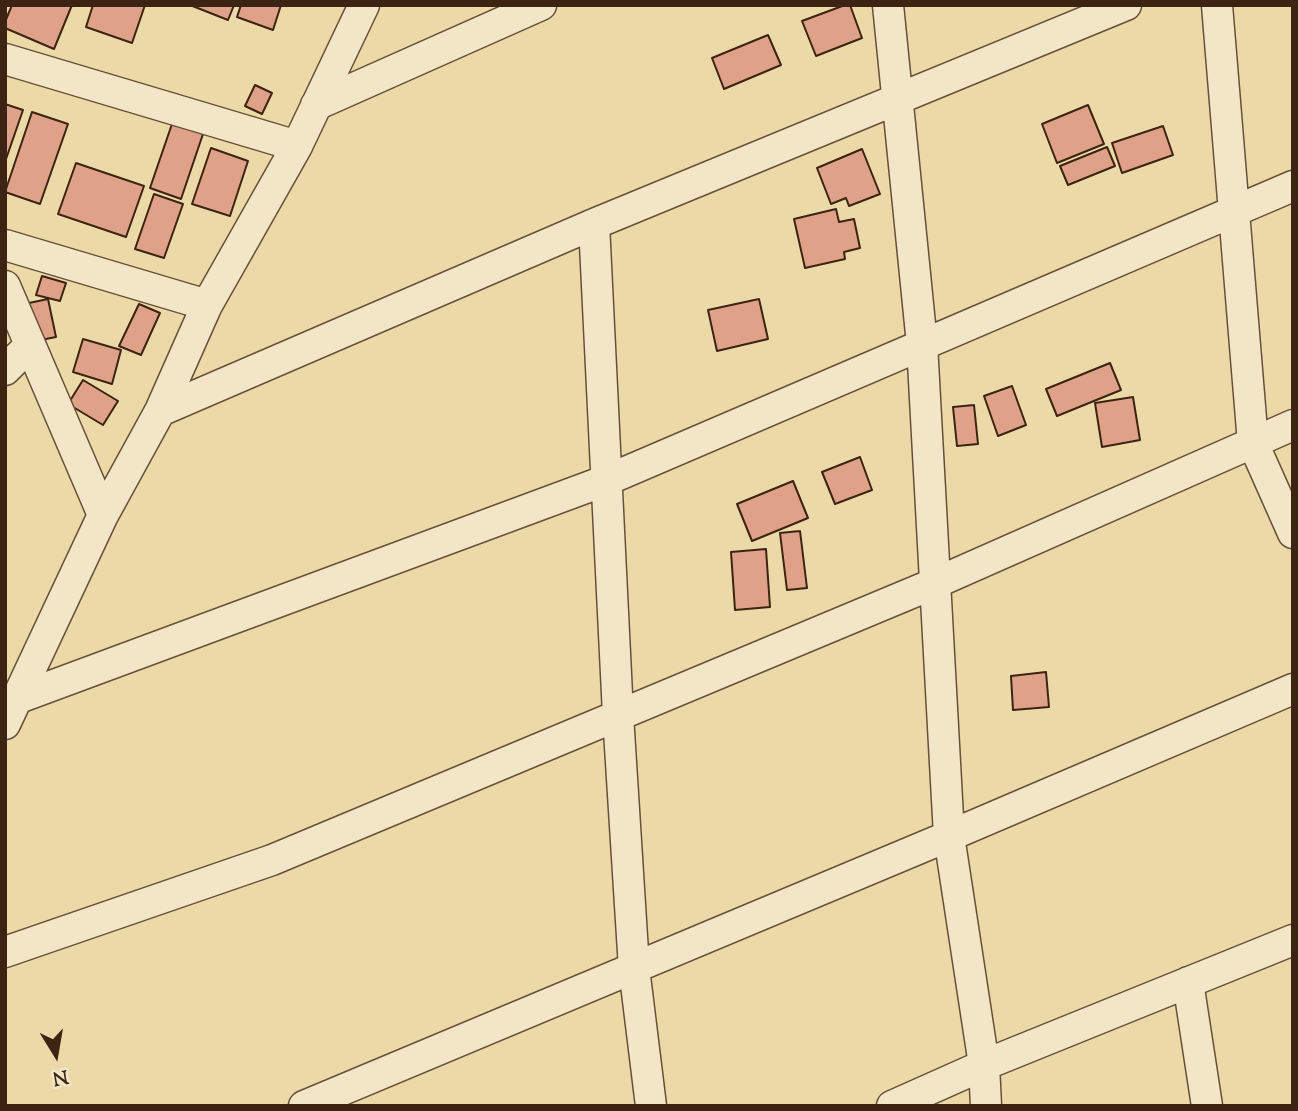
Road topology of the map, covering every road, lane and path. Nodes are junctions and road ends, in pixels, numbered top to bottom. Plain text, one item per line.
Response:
1 (364, 5) edge
2 (541, 5) edge
3 (888, 5) edge
4 (1126, 5) edge
5 (1217, 5) edge
6 (5, 59) edge
7 (897, 99) junction
8 (316, 105) junction
9 (297, 145) junction
10 (1293, 186) edge
11 (1233, 211) junction
12 (594, 224) junction
13 (5, 246) edge
14 (5, 286) edge
15 (207, 305) junction
16 (922, 344) junction
17 (29, 346) junction
18 (5, 370) edge
19 (160, 411) junction
20 (1293, 425) edge
21 (1253, 443) junction
22 (607, 480) junction
23 (103, 515) junction
24 (1293, 533) edge
25 (933, 584) junction
26 (1293, 690) edge
27 (11, 711) edge
28 (618, 715) junction
29 (949, 836) junction
30 (1293, 940) edge
31 (5, 952) edge
32 (634, 968) junction
33 (1188, 982) junction
34 (984, 1065) junction
35 (304, 1106) edge
36 (651, 1106) edge
37 (892, 1106) edge
38 (986, 1106) edge
39 (1207, 1106) edge

1 - 8 street
2 - 8 street
3 - 7 street
4 - 7 street
5 - 11 street
6 - 9 street
7 - 12 street
7 - 16 street
8 - 9 street
9 - 15 street
10 - 11 street
11 - 16 street
11 - 21 street
12 - 19 street
12 - 22 street
13 - 15 street
14 - 17 street
15 - 19 street
16 - 22 street
16 - 25 street
17 - 18 street
17 - 23 street
19 - 23 street
20 - 21 street
21 - 24 street
21 - 25 street
22 - 27 street
22 - 28 street
23 - 27 street
25 - 28 street
25 - 29 street
26 - 29 street
28 - 31 street
28 - 32 street
29 - 32 street
29 - 34 street
30 - 33 street
32 - 35 street
32 - 36 street
33 - 34 street
33 - 39 street
34 - 37 street
34 - 38 street

